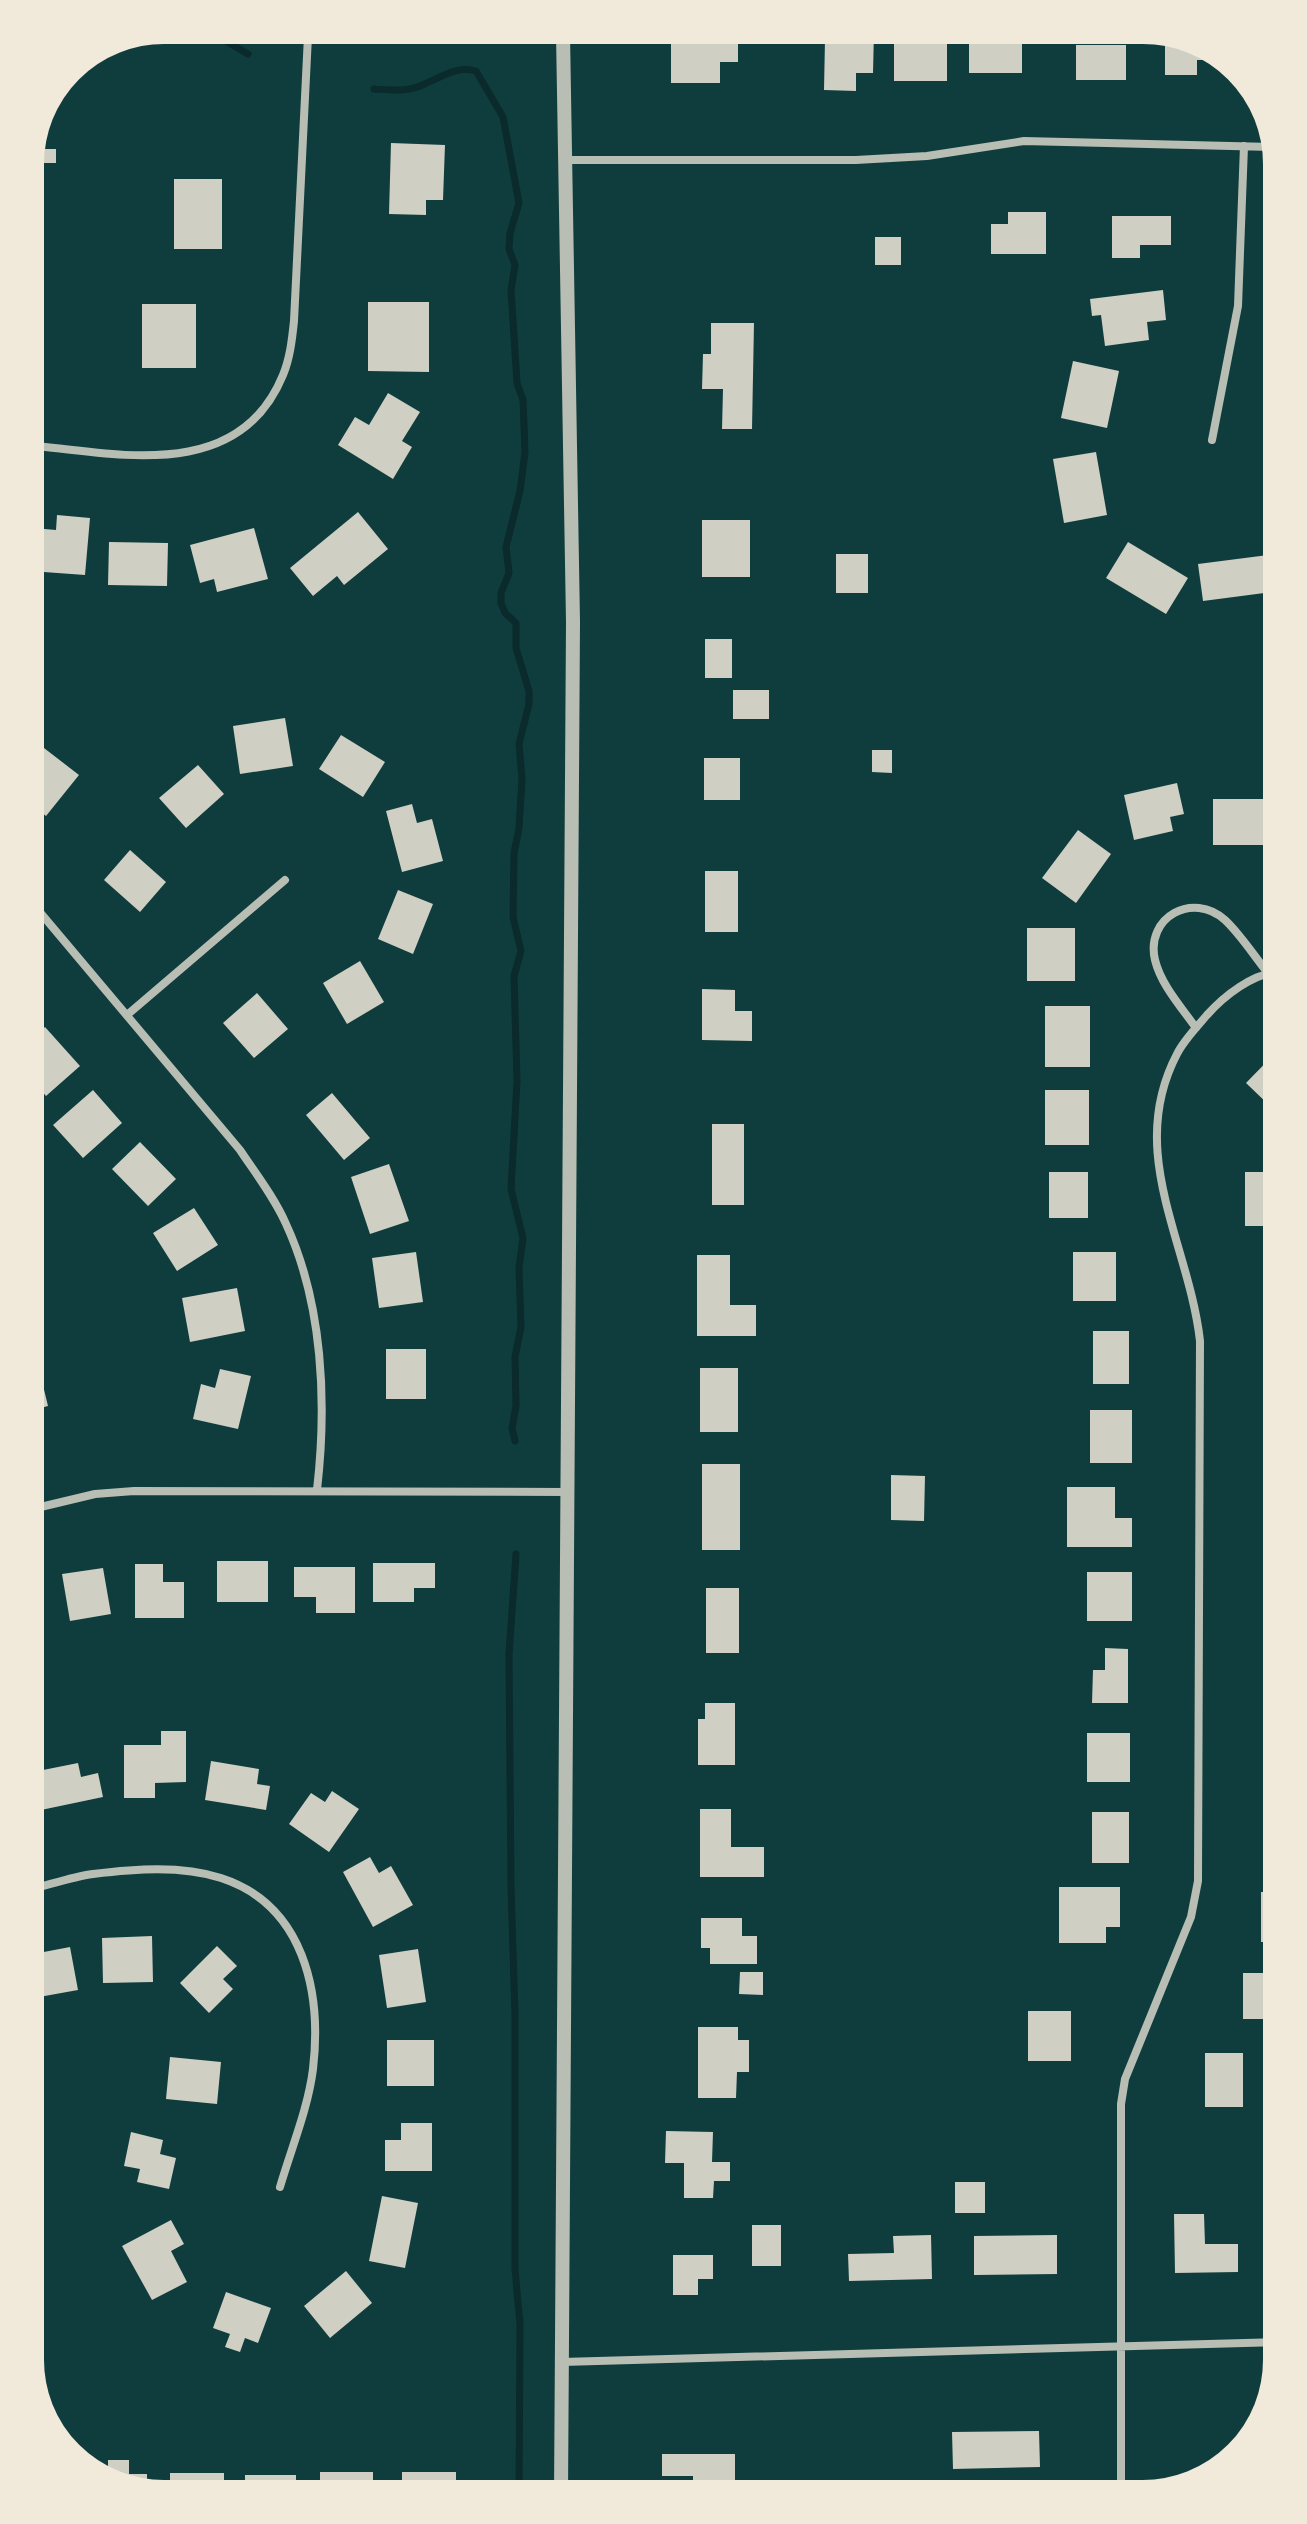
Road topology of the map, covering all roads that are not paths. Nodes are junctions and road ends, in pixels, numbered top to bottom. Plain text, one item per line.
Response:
1 (308, 42) edge
2 (563, 42) edge
3 (1244, 146) junction
4 (1264, 147) edge
5 (567, 160) junction
6 (1212, 440) dead end
7 (42, 446) edge
8 (285, 880) dead end
9 (42, 915) edge
10 (1265, 969) edge
11 (1265, 974) edge
12 (127, 1015) junction
13 (1196, 1028) junction
14 (317, 1490) junction
15 (568, 1492) junction
16 (42, 1507) edge
17 (42, 1886) edge
18 (280, 2187) dead end
19 (1265, 2342) edge
20 (1121, 2347) junction
21 (562, 2362) junction
22 (561, 2482) edge
23 (1121, 2482) edge

1 - 7 street
2 - 5 street
3 - 4 street
3 - 5 street
3 - 6 street
5 - 15 street
8 - 12 street
9 - 12 street
10 - 13 street
11 - 13 street
12 - 14 street
13 - 20 street
14 - 15 street
14 - 16 street
15 - 21 street
17 - 18 street
19 - 20 street
20 - 21 street
20 - 23 street
21 - 22 street

